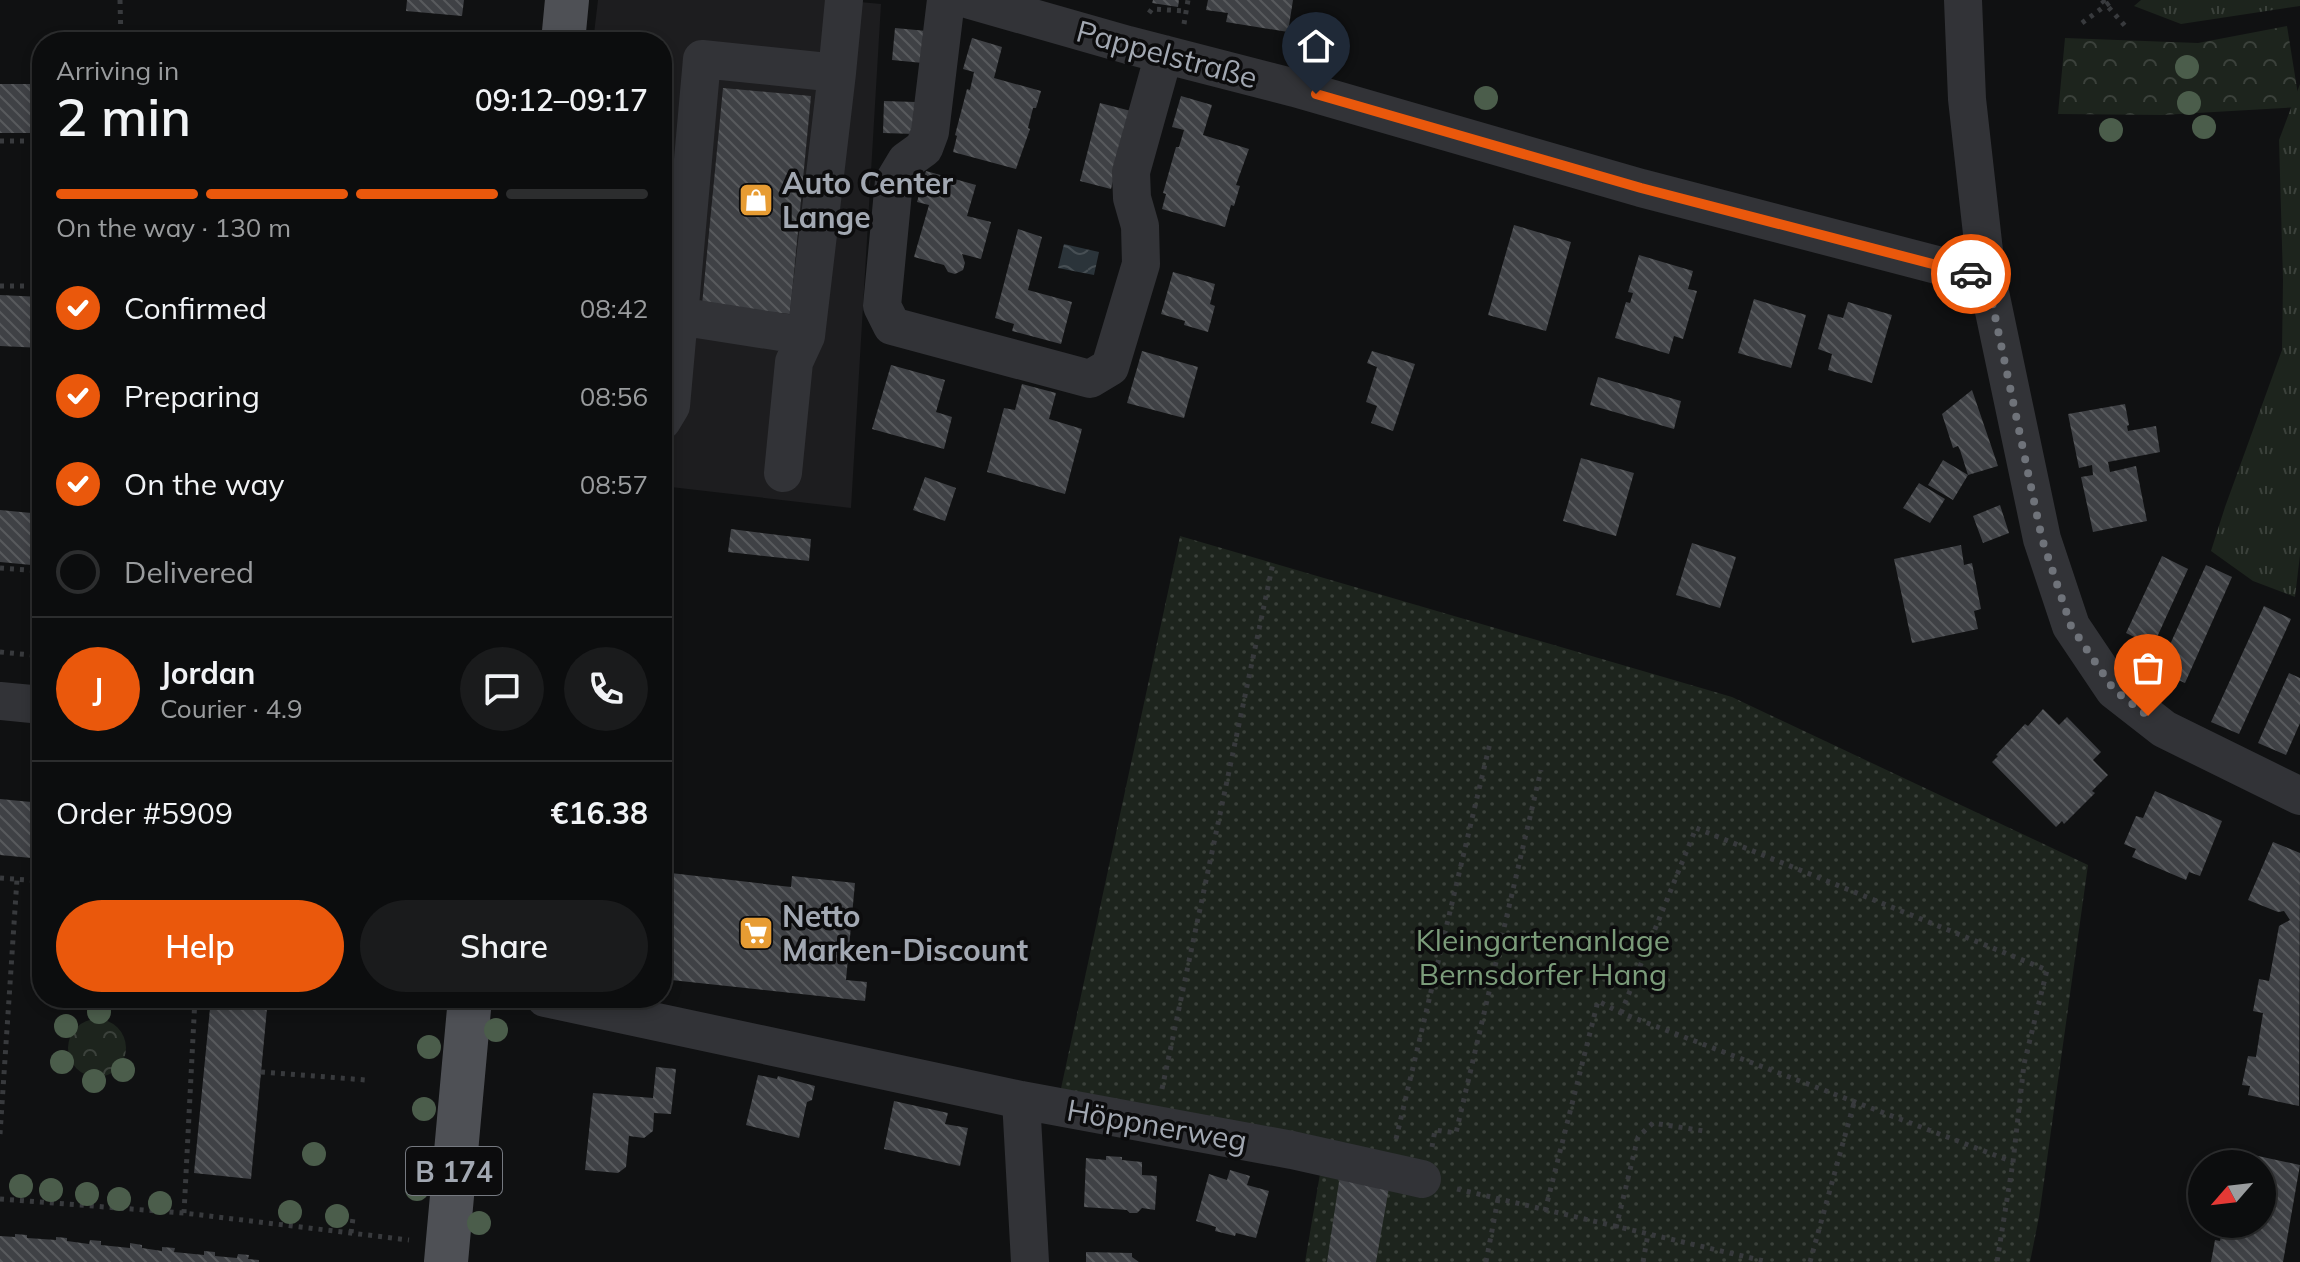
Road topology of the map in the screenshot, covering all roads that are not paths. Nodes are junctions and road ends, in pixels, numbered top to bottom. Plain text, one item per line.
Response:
1 (567, 0) edge
2 (844, 0) edge
3 (946, 0) edge
4 (1963, 0) edge
5 (995, 4) edge
6 (564, 32) edge
7 (1164, 54) junction
8 (837, 73) junction
9 (1987, 278) junction
10 (678, 316) junction
11 (806, 336) junction
12 (672, 393) edge
13 (783, 473) dead end
14 (0, 701) edge
15 (32, 704) edge
16 (2300, 796) edge
17 (469, 1008) edge
18 (592, 1008) edge
19 (1021, 1100) junction
20 (1422, 1179) road end
21 (447, 1253) edge
22 (1030, 1262) edge

1 - 6 main road
2 - 8 street
3 - 7 street
4 - 9 street
5 - 7 street, Pappelstraße
7 - 9 street, Pappelstraße
8 - 10 street
8 - 11 street
9 - 16 street
10 - 11 street
10 - 12 street
11 - 13 street
14 - 15 street
17 - 21 main road, B 174
18 - 19 street, Höppnerweg
19 - 20 street, Höppnerweg
19 - 22 street

